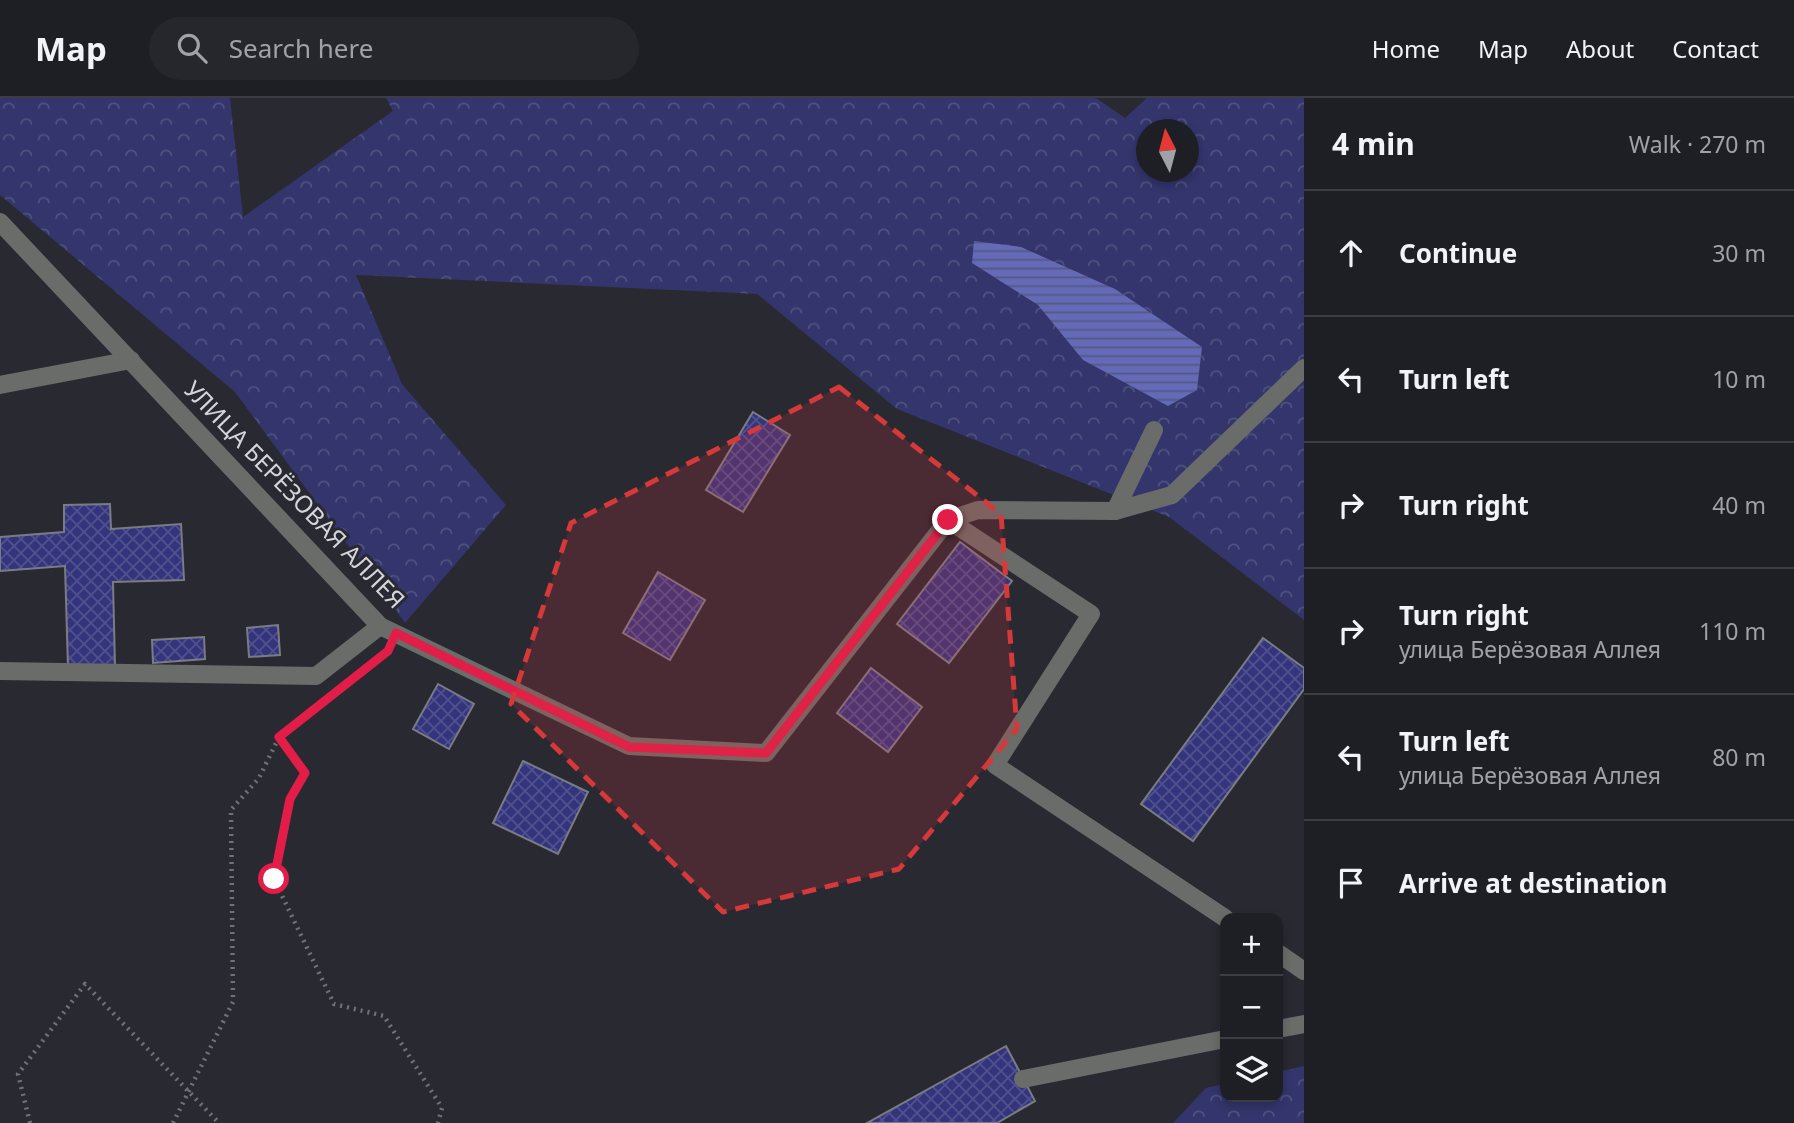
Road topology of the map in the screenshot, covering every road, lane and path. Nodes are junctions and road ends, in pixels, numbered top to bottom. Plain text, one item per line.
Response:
1 (0, 222) edge
2 (131, 360) junction
3 (1304, 368) edge
4 (0, 385) edge
5 (1154, 430) dead end
6 (1115, 511) junction
7 (948, 520) junction
8 (388, 630) junction
9 (0, 671) edge
10 (279, 737) junction
11 (1220, 915) edge
12 (1283, 956) edge
13 (1304, 971) edge
14 (1304, 1024) edge
15 (1283, 1028) edge
16 (1220, 1041) edge
17 (1023, 1079) dead end
18 (190, 1092) junction
19 (30, 1123) edge
20 (173, 1123) edge
21 (219, 1123) edge
22 (438, 1123) edge

1 - 2 street, УЛИЦА БЕРЁЗОВАЯ АЛЛЕЯ
2 - 4 street
2 - 8 street, УЛИЦА БЕРЁЗОВАЯ АЛЛЕЯ
3 - 6 street
5 - 6 street
6 - 7 street
7 - 8 street, УЛИЦА БЕРЁЗОВАЯ АЛЛЕЯ
7 - 11 street
8 - 9 street
8 - 10 path
10 - 18 path
10 - 22 path
12 - 13 street
14 - 15 street
16 - 17 street
18 - 19 path
18 - 20 path
18 - 21 path

